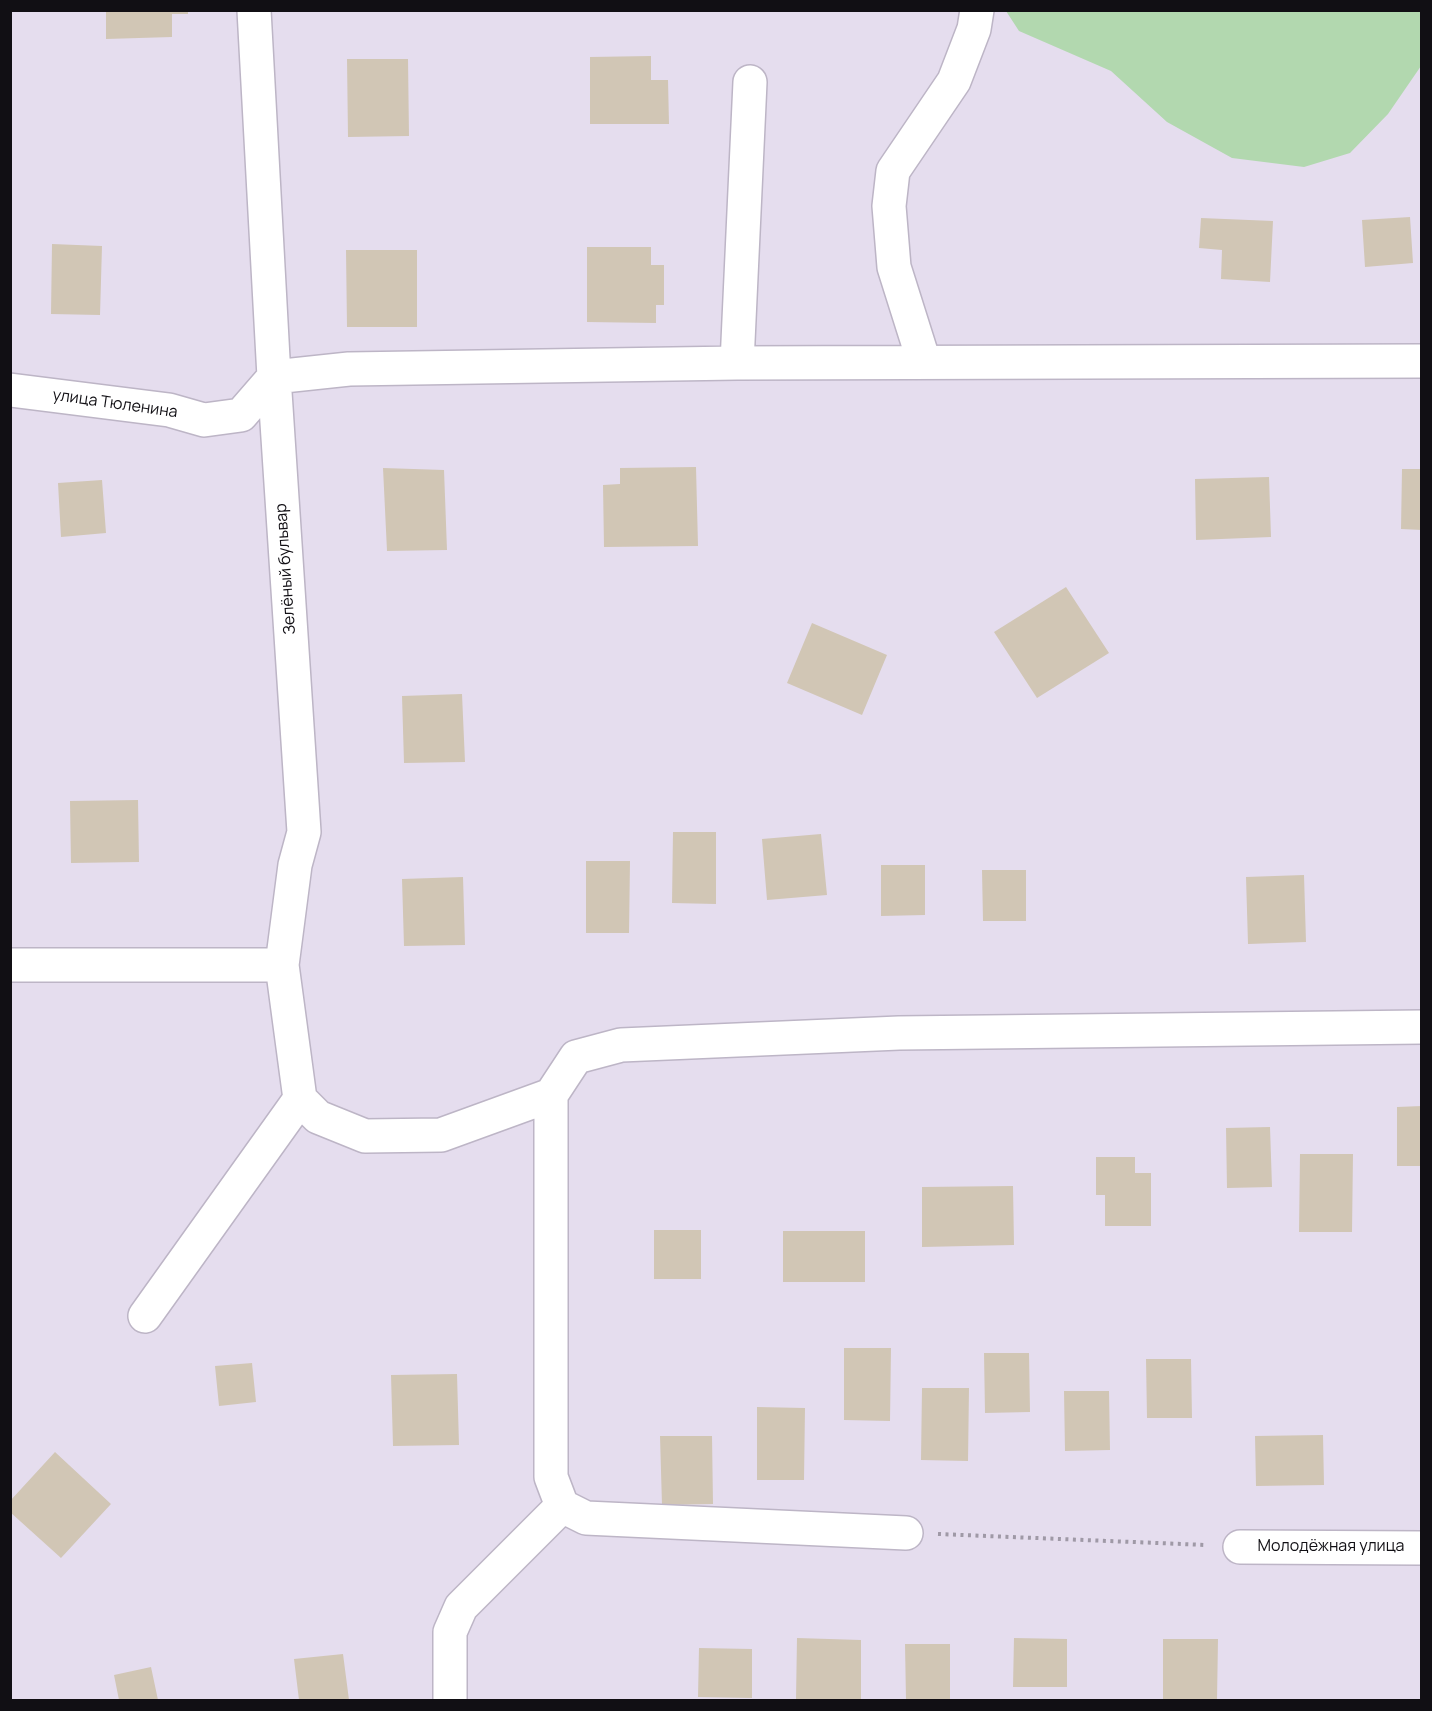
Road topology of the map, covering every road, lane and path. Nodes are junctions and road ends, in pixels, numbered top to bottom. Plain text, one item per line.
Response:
1 (254, 10) edge
2 (977, 10) edge
3 (750, 82) dead end
4 (1422, 361) edge
5 (924, 362) junction
6 (736, 363) junction
7 (274, 377) junction
8 (10, 390) edge
9 (10, 965) edge
10 (282, 965) junction
11 (1422, 1027) edge
12 (551, 1095) junction
13 (309, 1108) junction
14 (145, 1316) dead end
15 (562, 1506) junction
16 (906, 1533) joint
17 (1240, 1547) joint
18 (1422, 1548) edge
19 (450, 1701) edge

1 - 7 street, Зелёный бульвар
2 - 5 street
3 - 6 street
4 - 5 street
5 - 6 street
6 - 7 street
7 - 8 street, улица Тюленина
7 - 10 street, Зелёный бульвар
9 - 10 street
10 - 13 street, Зелёный бульвар
11 - 12 street
12 - 13 street
12 - 15 street
13 - 14 street
15 - 16 street
15 - 19 street
16 - 17 path
17 - 18 street, Молодёжная улица

